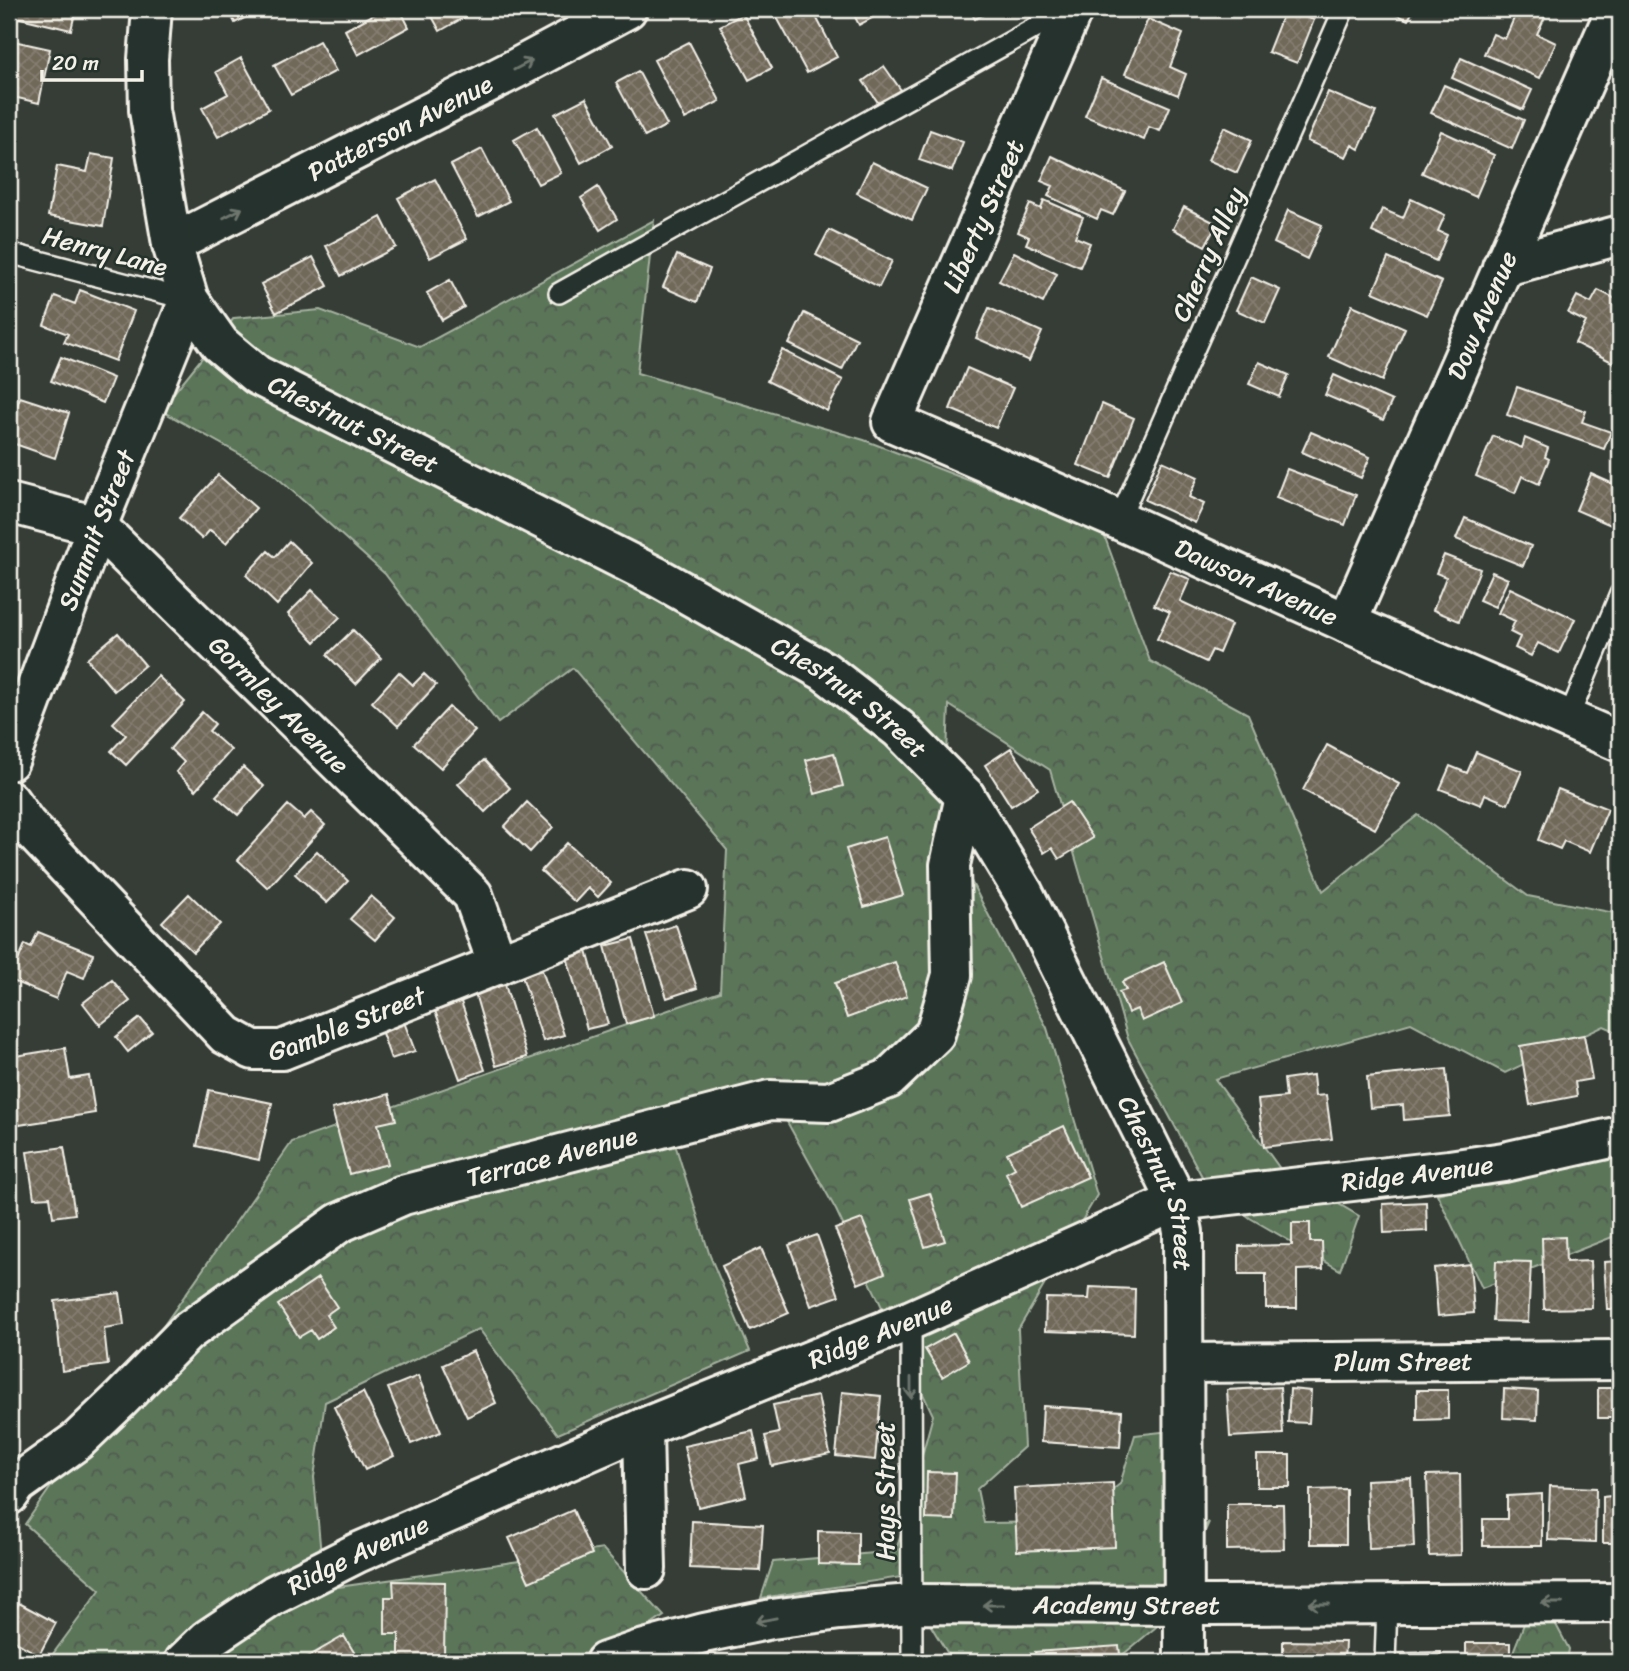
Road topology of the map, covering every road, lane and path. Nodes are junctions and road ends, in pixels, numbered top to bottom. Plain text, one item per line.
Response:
1 (152, 9) edge
2 (627, 9) edge
3 (1072, 9) edge
4 (1344, 9) edge
5 (1616, 9) edge
6 (1620, 235) edge
7 (172, 244) junction
8 (9, 253) edge
9 (1502, 267) junction
10 (559, 293) dead end
11 (189, 300) junction
12 (892, 422) joint
13 (9, 503) edge
14 (1119, 520) junction
15 (97, 526) junction
16 (1620, 594) edge
17 (1347, 623) junction
18 (1568, 719) junction
19 (1620, 742) edge
20 (9, 761) edge
21 (965, 796) junction
22 (9, 800) edge
23 (688, 889) dead end
24 (498, 965) junction
25 (1620, 1136) edge
26 (1177, 1201) junction
27 (911, 1320) junction
28 (1620, 1360) edge
29 (1184, 1363) junction
30 (643, 1428) junction
31 (11, 1478) edge
32 (646, 1569) dead end
33 (1620, 1603) edge
34 (1387, 1604) junction
35 (911, 1605) junction
36 (1184, 1605) junction
37 (626, 1658) edge
38 (184, 1662) edge
39 (912, 1662) edge
40 (1184, 1662) edge
41 (1385, 1662) edge

1 - 7 street, Chestnut Street
7 -> 2 street, Patterson Avenue
3 - 10 lane
3 - 12 street, Liberty Street
4 - 14 lane, Cherry Alley
5 - 9 street, Dow Avenue
6 - 9 street
7 - 11 street, Chestnut Street
8 - 11 lane, Henry Lane
9 - 17 street, Dow Avenue
11 - 15 street, Summit Street
11 - 21 street, Chestnut Street
12 - 14 street, Dawson Avenue
13 - 15 street, Gormley Avenue
14 - 17 street, Dawson Avenue
15 - 20 street, Summit Street
15 - 24 street, Gormley Avenue
16 - 18 lane
17 - 18 street, Dawson Avenue
18 - 19 street, Dawson Avenue
21 - 26 street, Chestnut Street
21 - 31 street, Terrace Avenue
22 - 24 street, Gamble Street
23 - 24 street, Gamble Street
25 - 26 street, Ridge Avenue
26 - 27 street, Ridge Avenue
26 - 29 street, Chestnut Street
27 - 30 street, Ridge Avenue
27 -> 35 lane, Hays Street
28 - 29 street, Plum Street
29 - 36 street, Chestnut Street
30 - 32 street
30 - 38 street, Ridge Avenue
33 -> 34 street, Academy Street
34 -> 36 street, Academy Street
34 - 41 lane
36 -> 35 street, Academy Street
35 -> 37 street, Academy Street
35 - 39 lane, Hays Street
36 - 40 street, Chestnut Street

